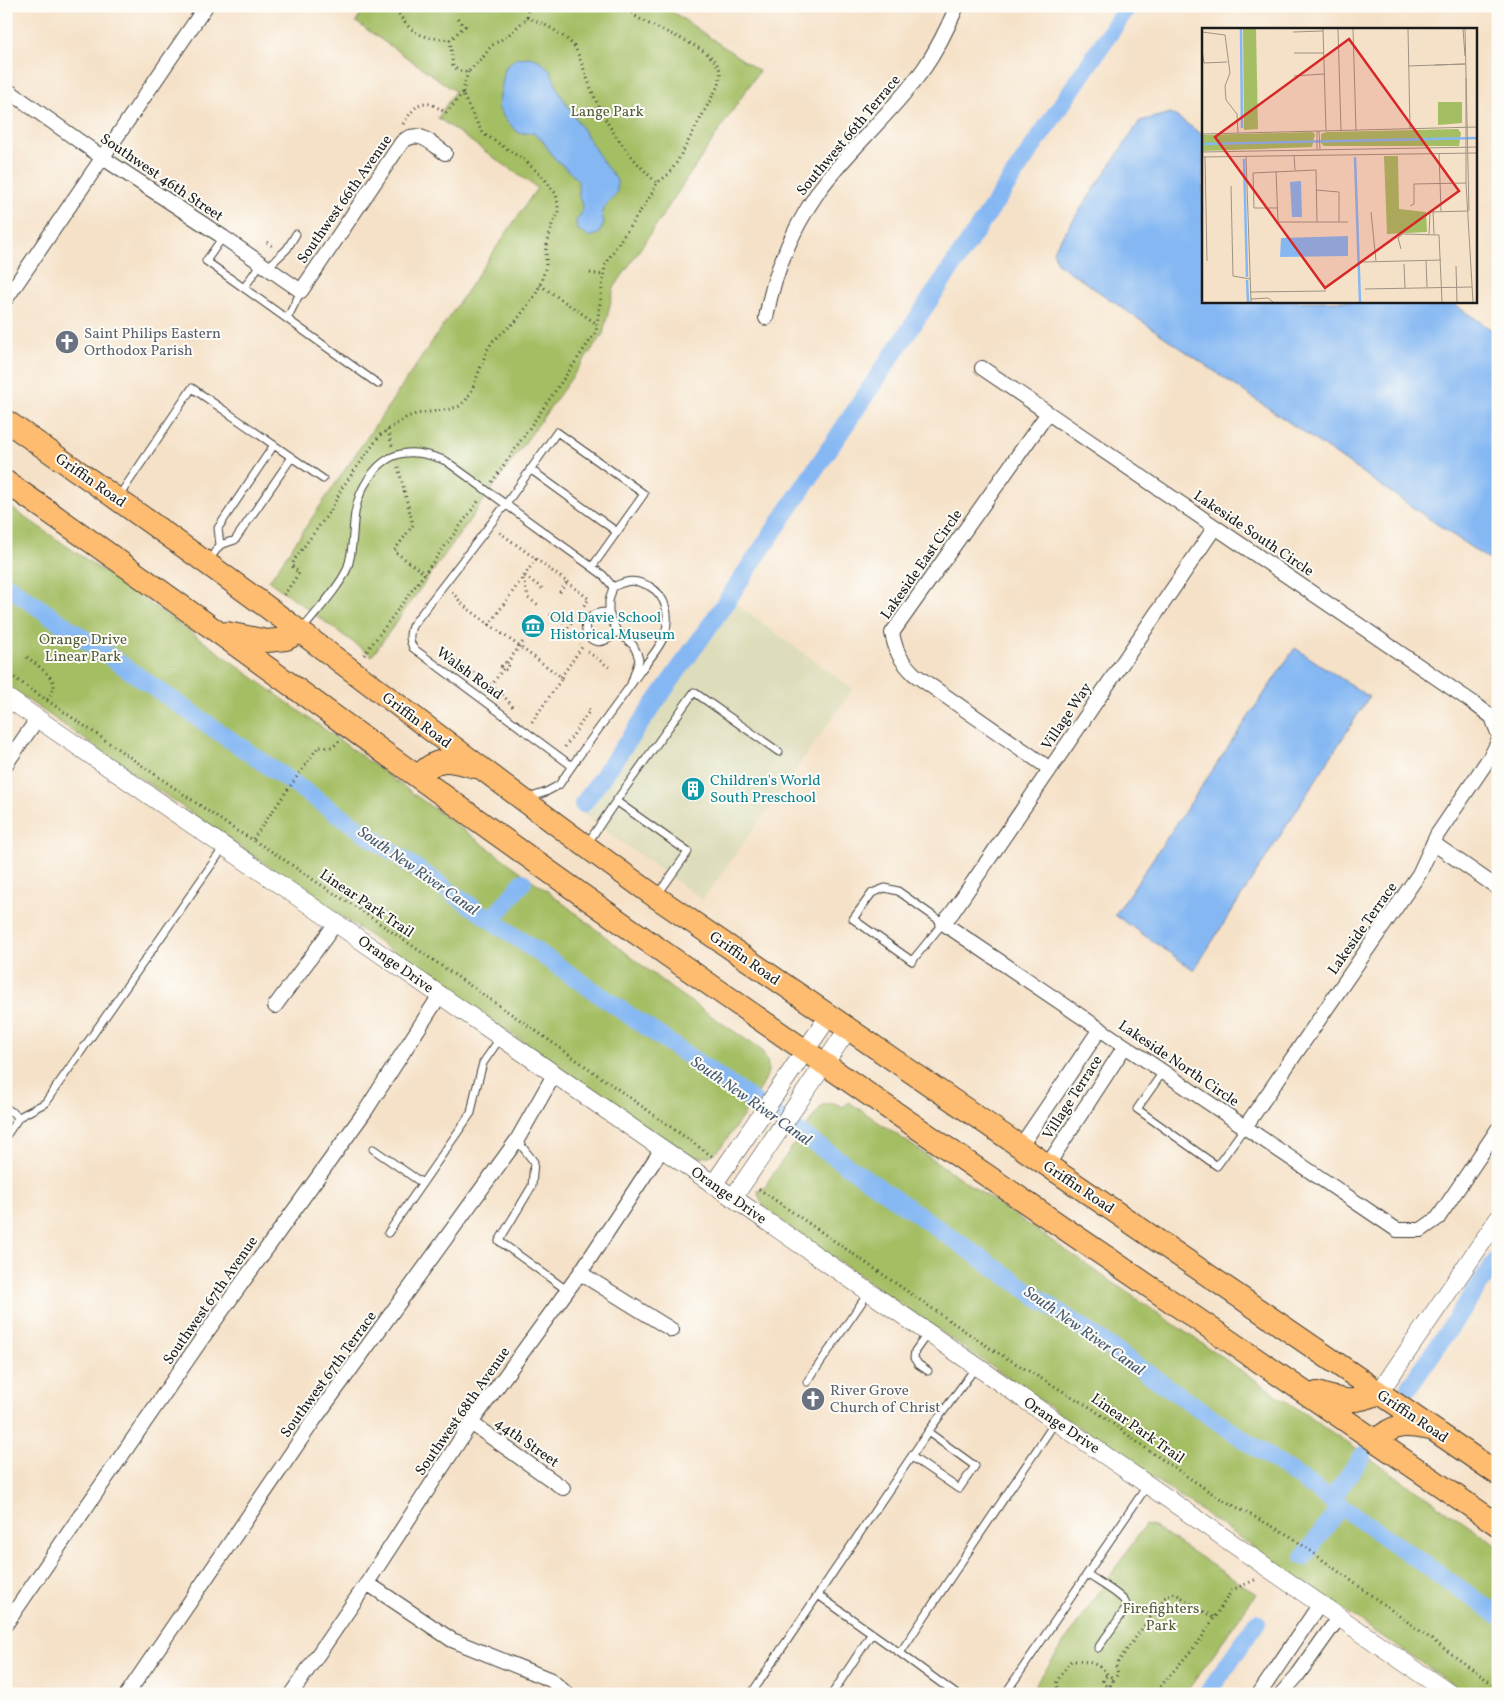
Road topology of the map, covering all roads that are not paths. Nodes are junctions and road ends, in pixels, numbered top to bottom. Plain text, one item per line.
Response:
1 (206, 6) edge
2 (957, 6) edge
3 (6, 89) edge
4 (445, 153) dead end
5 (103, 158) junction
6 (296, 234) dead end
7 (223, 237) junction
8 (264, 265) junction
9 (244, 288) junction
10 (301, 291) junction
11 (6, 299) edge
12 (766, 318) dead end
13 (287, 319) junction
14 (982, 368) dead end
15 (378, 384) dead end
16 (1048, 413) junction
17 (6, 422) edge
18 (274, 445) junction
19 (292, 457) junction
20 (530, 469) junction
21 (323, 480) dead end
22 (6, 482) edge
23 (117, 498) junction
24 (506, 504) junction
25 (1215, 527) junction
26 (617, 532) junction
27 (213, 554) junction
28 (592, 567) junction
29 (613, 587) junction
30 (609, 612) junction
31 (617, 631) junction
32 (219, 632) junction
33 (300, 632) junction
34 (631, 684) junction
35 (6, 697) edge
36 (38, 718) junction
37 (1498, 733) edge
38 (1498, 742) edge
39 (779, 752) dead end
40 (6, 764) edge
41 (572, 766) junction
42 (481, 768) junction
43 (1050, 769) junction
44 (418, 777) junction
45 (522, 800) junction
46 (616, 801) junction
47 (6, 820) edge
48 (6, 826) edge
49 (1433, 843) junction
50 (224, 846) junction
51 (586, 846) junction
52 (1498, 888) edge
53 (656, 897) junction
54 (336, 923) junction
55 (943, 923) junction
56 (440, 995) junction
57 (275, 1006) dead end
58 (829, 1016) junction
59 (848, 1029) junction
60 (1100, 1029) junction
61 (501, 1036) junction
62 (1125, 1046) junction
63 (806, 1050) junction
64 (825, 1063) junction
65 (1163, 1072) junction
66 (554, 1073) junction
67 (6, 1108) edge
68 (19, 1117) junction
69 (1245, 1127) junction
70 (1498, 1129) edge
71 (6, 1136) edge
72 (517, 1140) junction
73 (1020, 1147) junction
74 (662, 1149) junction
75 (373, 1150) dead end
76 (1047, 1166) junction
77 (422, 1183) junction
78 (713, 1185) junction
79 (733, 1198) junction
80 (1498, 1219) edge
81 (388, 1233) dead end
82 (580, 1273) junction
83 (568, 1290) junction
84 (869, 1292) junction
85 (672, 1330) dead end
86 (928, 1333) junction
87 (976, 1366) junction
88 (928, 1371) dead end
89 (807, 1382) dead end
90 (1297, 1387) junction
91 (1379, 1393) junction
92 (1056, 1420) junction
93 (471, 1423) junction
94 (1432, 1429) junction
95 (928, 1432) junction
96 (1376, 1440) junction
97 (912, 1456) junction
98 (1498, 1474) edge
99 (1148, 1484) junction
100 (564, 1488) dead end
101 (1498, 1525) edge
102 (1087, 1574) junction
103 (367, 1583) junction
104 (818, 1595) junction
105 (1320, 1604) junction
106 (1339, 1617) junction
107 (6, 1624) edge
108 (872, 1633) junction
109 (1098, 1648) dead end
110 (900, 1653) junction
111 (127, 1694) edge
112 (291, 1694) edge
113 (567, 1694) edge
114 (751, 1694) edge
115 (832, 1694) edge
116 (956, 1694) edge
117 (1005, 1694) edge
118 (1259, 1694) edge
119 (1281, 1694) edge
120 (1450, 1694) edge

1 - 5 street
2 - 12 street, Southwest 66th Terrace
3 - 5 street, Southwest 46th Street
4 - 10 street, Southwest 66th Avenue
5 - 7 street, Southwest 46th Street
5 - 11 street
6 - 8 lane
7 - 8 street, Southwest 46th Street
7 - 9 lane
8 - 9 lane
8 - 10 street, Southwest 46th Street
9 - 13 lane
10 - 13 lane
13 - 15 lane
14 - 16 street, Lakeside South Circle
16 - 25 street, Lakeside South Circle
16 - 43 street, Lakeside East Circle
17 - 23 main road, Griffin Road
18 - 19 lane
18 - 23 lane
18 - 27 lane
19 - 21 lane
19 - 27 lane
20 - 24 lane, Walsh Road
20 - 26 lane
20 - 26 lane, Walsh Road
22 - 32 main road
23 - 27 main road, Griffin Road
24 - 28 lane
24 - 33 lane
24 - 41 lane, Walsh Road
25 - 37 street, Lakeside South Circle
25 - 43 street, Village Way
26 - 28 lane, Walsh Road
27 - 33 main road, Griffin Road
28 - 29 lane
29 - 30 lane
29 - 34 lane
30 - 31 lane
30 - 31 lane
31 - 34 lane
32 - 33 main road
32 - 44 main road
33 - 42 main road, Griffin Road
34 - 41 lane
35 - 36 street, Orange Drive
36 - 40 street
36 - 50 street, Orange Drive
38 - 49 street, Lakeside Terrace
39 - 46 lane
41 - 45 lane
42 - 44 main road
42 - 45 main road, Griffin Road
43 - 55 street, Village Way
44 - 63 main road
45 - 51 main road, Griffin Road
46 - 51 lane
46 - 53 lane
47 - 48 lane
49 - 52 street
49 - 69 street, Lakeside Terrace
50 - 54 street, Orange Drive
50 - 68 lane
51 - 53 main road, Griffin Road
53 - 58 main road, Griffin Road
54 - 56 street, Orange Drive
54 - 57 street
55 - 55 lane
55 - 60 street, Lakeside North Circle
56 - 61 street, Orange Drive
56 - 107 street, Southwest 67th Avenue
58 - 59 main road, Griffin Road
58 - 63 street
59 - 64 street
59 - 73 main road, Griffin Road
60 - 62 street, Lakeside North Circle
60 - 73 street, Village Terrace
61 - 66 street, Orange Drive
61 - 77 lane
62 - 65 street, Lakeside North Circle
62 - 76 street, Village Terrace
63 - 64 main road
63 - 78 street
64 - 79 street
64 - 90 main road
65 - 69 street, Lakeside North Circle
65 - 69 lane
66 - 72 street, Southwest 67th Terrace
66 - 74 street, Orange Drive
67 - 68 lane
68 - 71 lane
69 - 70 street, Lakeside North Circle
72 - 83 lane
72 - 111 street, Southwest 67th Terrace
73 - 76 main road, Griffin Road
74 - 78 street, Orange Drive
74 - 82 street, Southwest 68th Avenue
75 - 77 lane
76 - 91 main road, Griffin Road
77 - 81 lane
78 - 79 street, Orange Drive
79 - 84 street, Orange Drive
80 - 91 street
82 - 83 street, Southwest 68th Avenue
82 - 85 street
83 - 93 street, Southwest 68th Avenue
84 - 86 street, Orange Drive
84 - 89 lane
86 - 87 street, Orange Drive
86 - 88 lane
87 - 92 street, Orange Drive
87 - 95 lane
90 - 91 main road
90 - 96 main road
91 - 94 main road, Griffin Road
92 - 99 street, Orange Drive
92 - 110 lane
93 - 100 street, 44th Street
93 - 103 street, Southwest 68th Avenue
94 - 96 main road
94 - 98 main road, Griffin Road
95 - 97 lane
95 - 97 lane
96 - 101 main road
97 - 104 lane
99 - 102 lane
99 - 105 street, Orange Drive
102 - 109 lane
102 - 117 lane
103 - 112 street, Southwest 68th Avenue
103 - 113 street
104 - 108 lane
104 - 114 lane
105 - 106 street, Orange Drive
105 - 118 street
106 - 119 street
106 - 120 street, Orange Drive
108 - 110 lane
108 - 115 lane
110 - 116 lane

